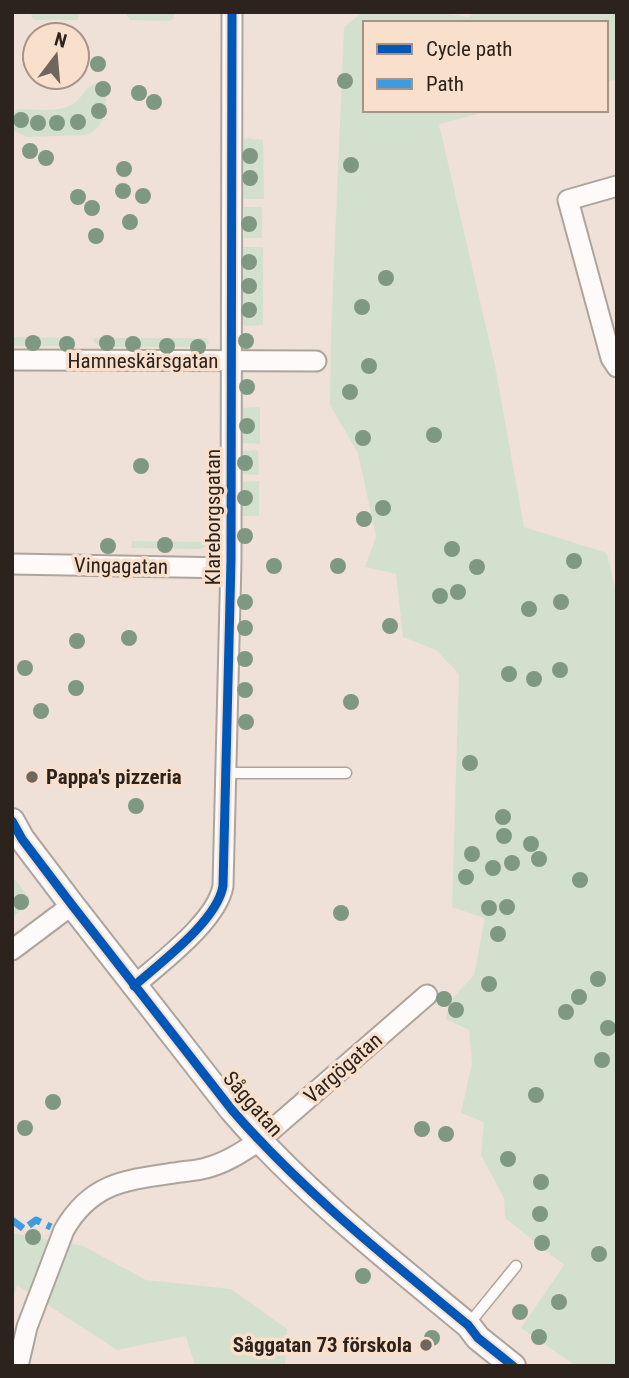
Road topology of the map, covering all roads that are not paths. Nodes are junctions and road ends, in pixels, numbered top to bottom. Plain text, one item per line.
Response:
1 (232, 12) edge
2 (617, 186) edge
3 (12, 360) edge
4 (316, 361) dead end
5 (231, 362) junction
6 (617, 367) edge
7 (12, 564) edge
8 (230, 568) junction
9 (346, 773) dead end
10 (225, 775) junction
11 (16, 835) edge
12 (72, 905) junction
13 (12, 950) edge
14 (134, 986) junction
15 (427, 995) dead end
16 (259, 1141) junction
17 (516, 1266) dead end
18 (468, 1325) junction
19 (18, 1366) edge
20 (513, 1366) edge

1 - 5 street, Klareborgsgatan
2 - 6 street
3 - 5 street, Hamneskärsgatan
4 - 5 street, Hamneskärsgatan
5 - 8 street, Klareborgsgatan
7 - 8 street, Vingagatan
8 - 10 street, Klareborgsgatan
9 - 10 lane
10 - 14 street, Klareborgsgatan
11 - 12 street, Såggatan
12 - 13 street
12 - 14 street, Såggatan
14 - 16 street, Såggatan
15 - 16 street, Vargögatan
16 - 18 street, Såggatan
16 - 19 street, Vargögatan
17 - 18 lane
18 - 20 street, Såggatan

